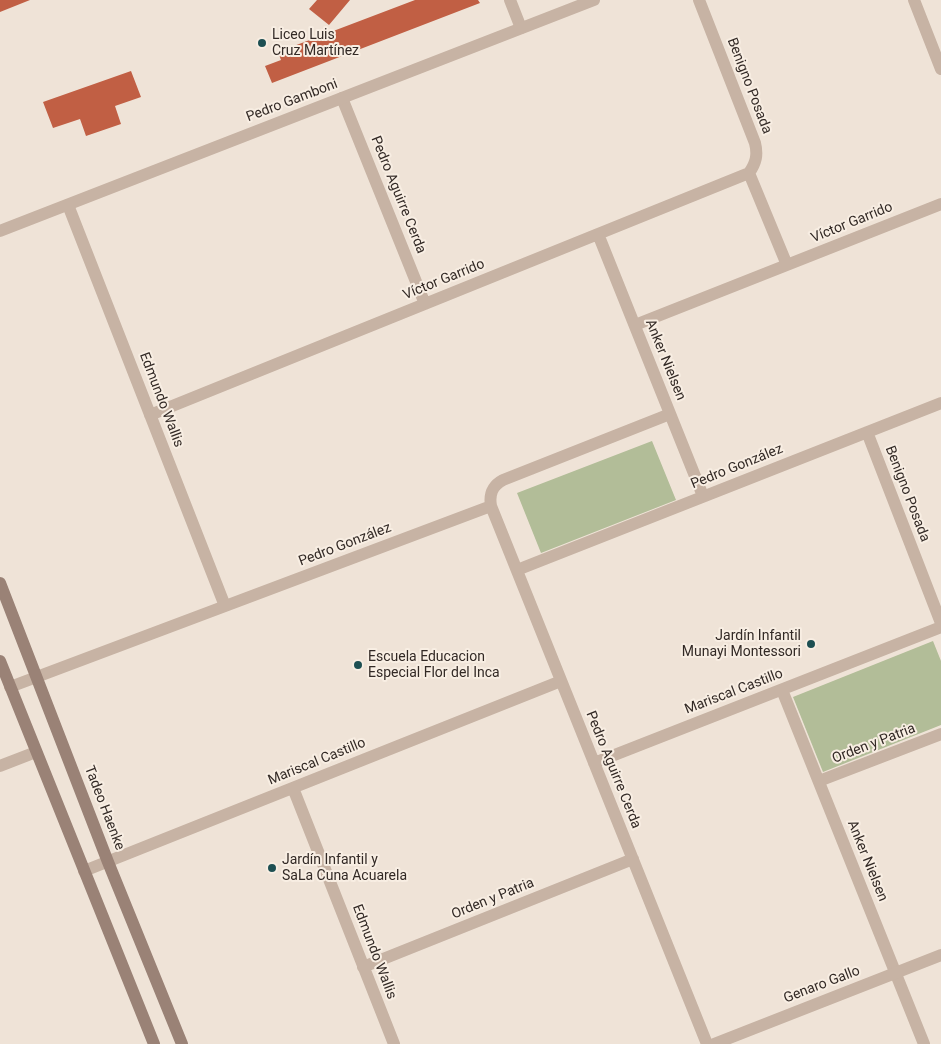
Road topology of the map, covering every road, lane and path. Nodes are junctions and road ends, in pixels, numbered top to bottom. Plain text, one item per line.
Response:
1 (510, 0) edge
2 (594, 0) edge
3 (699, 0) edge
4 (914, 0) edge
5 (521, 28) junction
6 (941, 69) edge
7 (342, 98) junction
8 (749, 173) junction
9 (68, 204) junction
10 (941, 204) edge
11 (0, 231) edge
12 (598, 234) junction
13 (787, 265) junction
14 (425, 304) junction
15 (635, 325) junction
16 (941, 403) edge
17 (670, 414) junction
18 (150, 415) junction
19 (867, 432) junction
20 (703, 496) junction
21 (491, 506) junction
22 (517, 570) junction
23 (0, 583) edge
24 (226, 606) junction
25 (941, 622) edge
26 (941, 627) edge
27 (0, 661) edge
28 (37, 677) junction
29 (561, 681) junction
30 (10, 687) junction
31 (782, 690) junction
32 (941, 734) edge
33 (36, 752) junction
34 (594, 763) junction
35 (0, 766) edge
36 (819, 782) junction
37 (293, 788) junction
38 (633, 859) junction
39 (108, 862) junction
40 (84, 871) junction
41 (941, 955) edge
42 (364, 967) junction
43 (896, 972) junction
44 (153, 1044) edge
45 (182, 1044) edge
46 (394, 1044) edge
47 (707, 1044) edge
48 (714, 1044) edge
49 (924, 1044) edge

1 - 5 street
2 - 5 street, Pedro Gamboni
3 - 8 street, Benigno Posada
4 - 6 street
5 - 7 street, Pedro Gamboni
7 - 9 street, Pedro Gamboni
7 - 14 street, Pedro Aguirre Cerda
8 - 12 street, Víctor Garrido
8 - 13 street
9 - 11 street, Pedro Gamboni
9 - 18 street, Edmundo Wallis
10 - 13 street, Víctor Garrido
12 - 14 street, Víctor Garrido
12 - 15 street, Anker Nielsen
13 - 15 street, Víctor Garrido
14 - 18 street, Víctor Garrido
15 - 17 street, Anker Nielsen
16 - 19 street, Pedro González
17 - 20 street, Anker Nielsen
17 - 21 street
18 - 24 street, Edmundo Wallis
19 - 20 street, Pedro González
19 - 25 street, Benigno Posada
20 - 22 street, Pedro González
21 - 22 street, Pedro Aguirre Cerda
21 - 24 street, Pedro González
22 - 29 street, Pedro Aguirre Cerda
23 - 28 main road, Tadeo Haenke
24 - 28 street, Pedro González
26 - 31 street, Mariscal Castillo
27 - 30 main road
28 - 30 street, Pedro González
28 - 39 main road, Tadeo Haenke
29 - 34 street, Pedro Aguirre Cerda
29 - 37 street, Mariscal Castillo
30 - 33 main road
31 - 34 street, Mariscal Castillo
31 - 36 street, Anker Nielsen
32 - 36 street, Orden y Patria
33 - 35 street
33 - 40 main road
34 - 38 street, Pedro Aguirre Cerda
36 - 43 street, Anker Nielsen
37 - 39 street, Mariscal Castillo
37 - 42 street, Edmundo Wallis
38 - 42 street, Orden y Patria
38 - 47 street, Pedro Aguirre Cerda
39 - 40 street, Mariscal Castillo
39 - 45 main road, Tadeo Haenke
40 - 44 main road
41 - 43 street, Genaro Gallo
42 - 46 street, Edmundo Wallis
43 - 48 street, Genaro Gallo
43 - 49 street, Anker Nielsen

